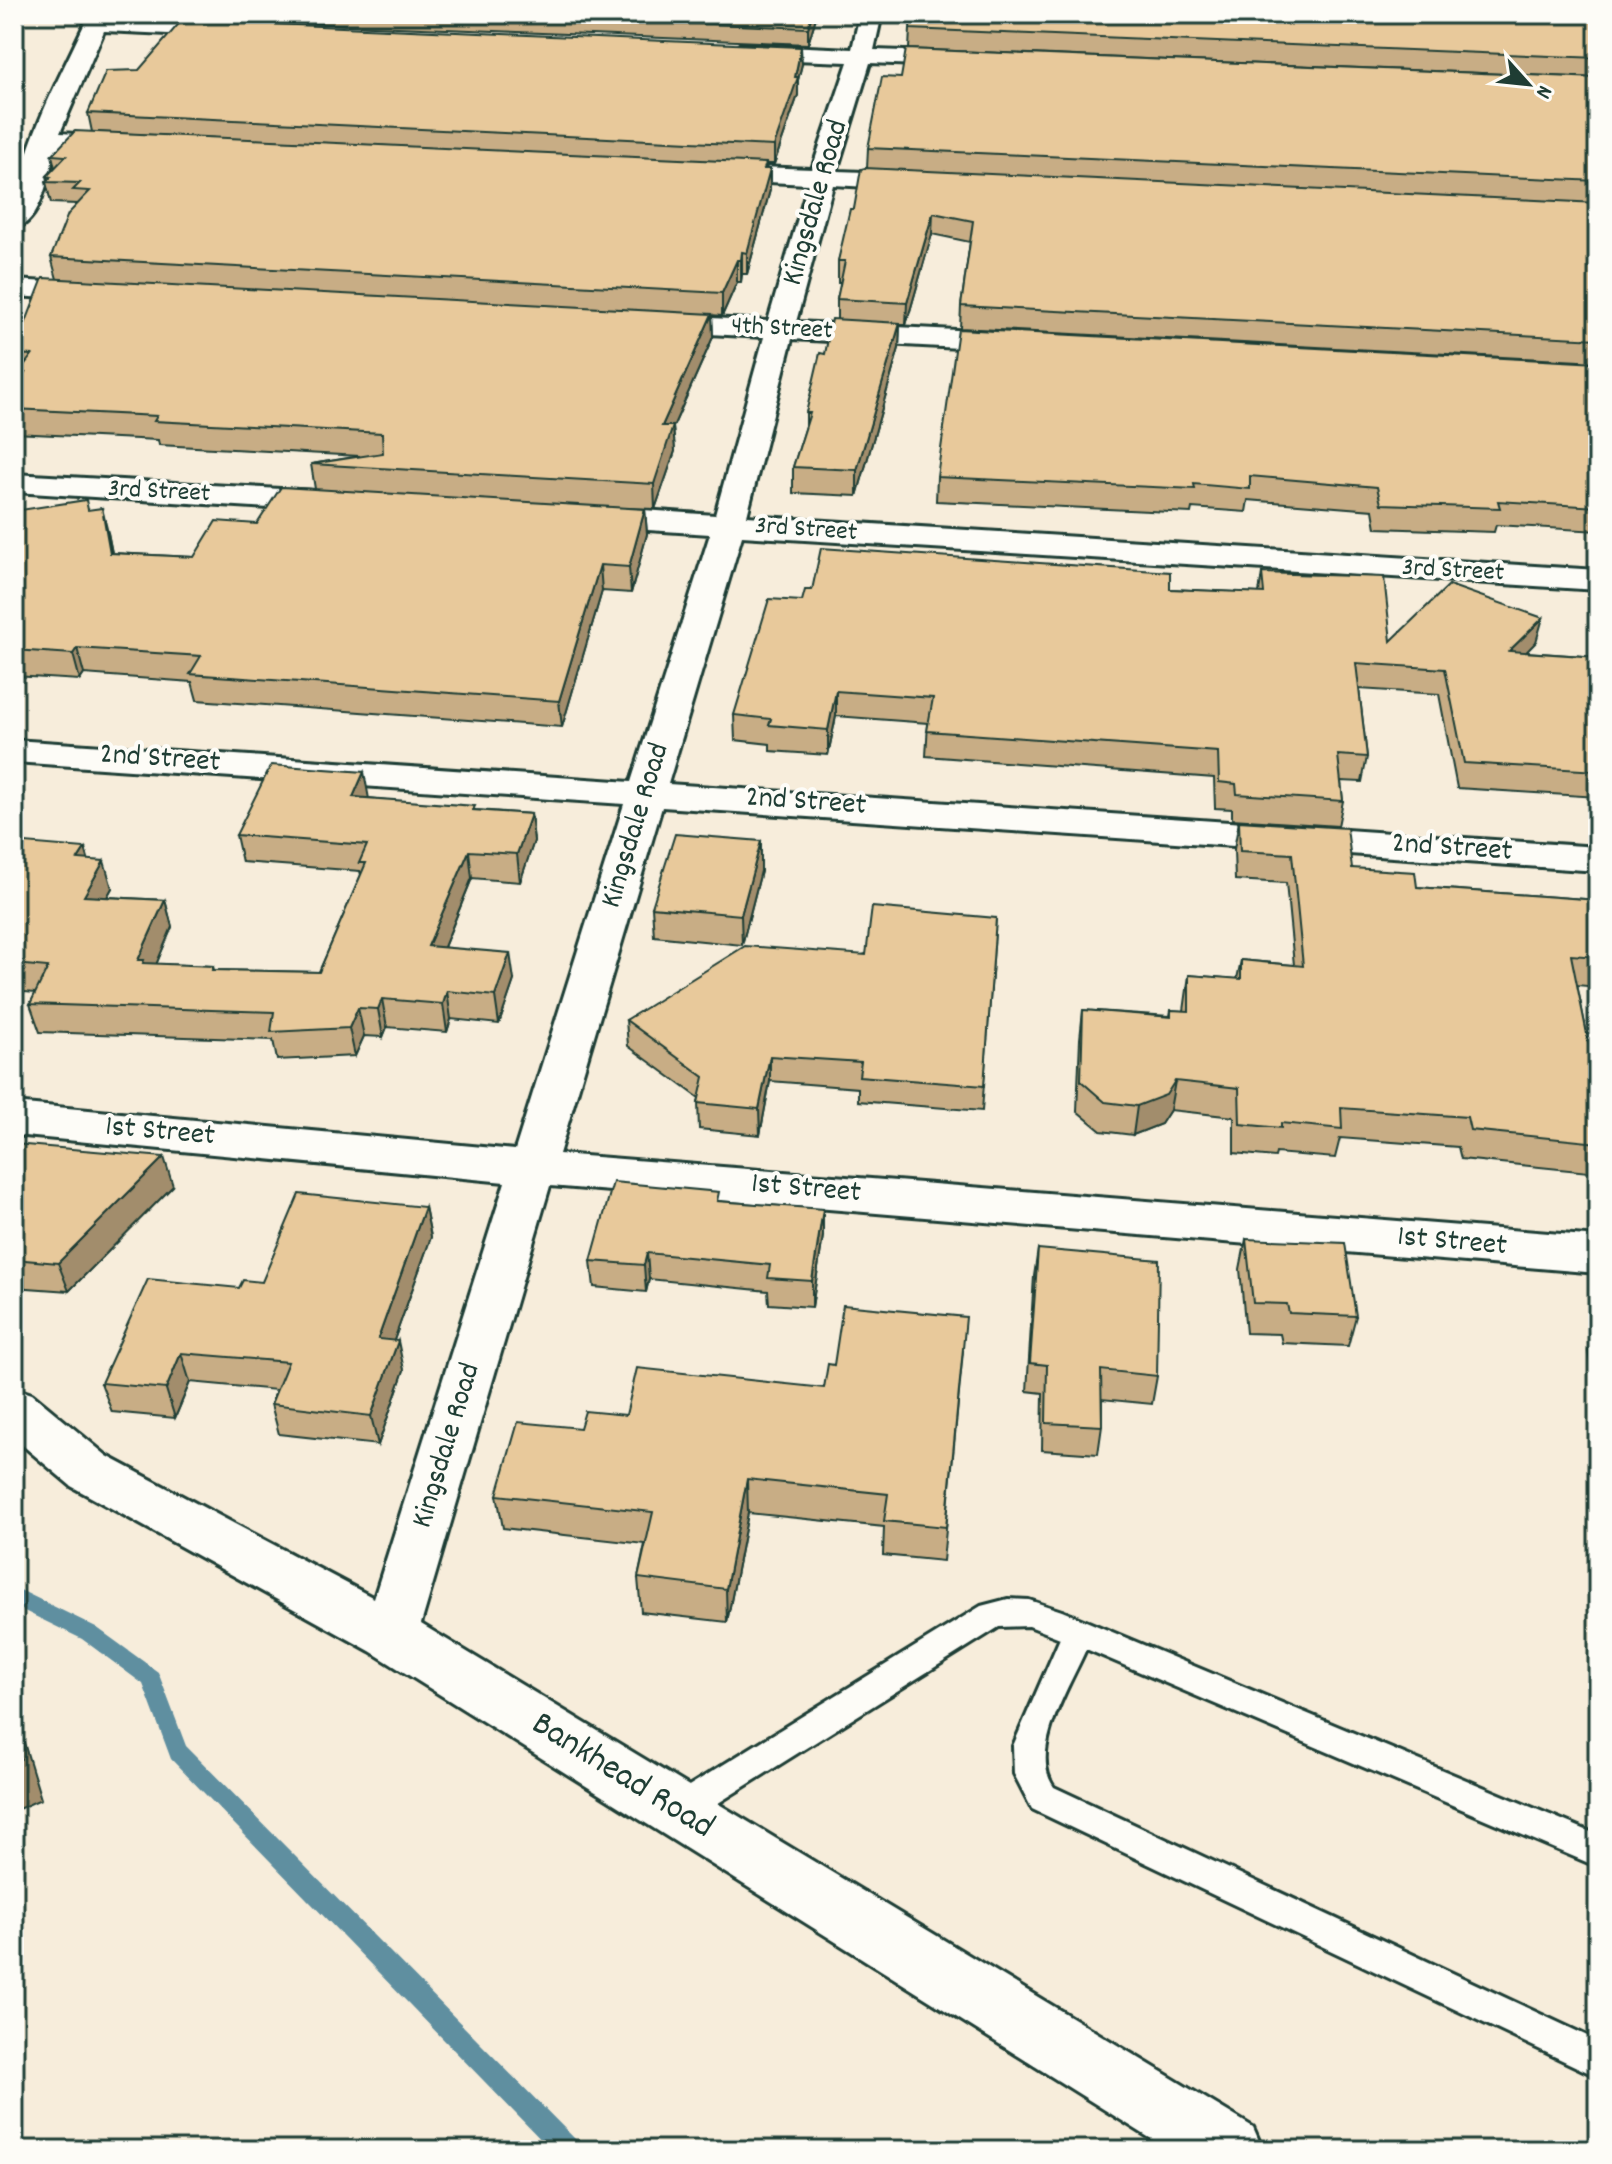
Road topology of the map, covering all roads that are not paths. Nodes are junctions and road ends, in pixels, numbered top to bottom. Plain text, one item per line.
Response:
1 (871, 14) edge
2 (98, 19) edge
3 (255, 31) edge
4 (718, 50) edge
5 (861, 56) junction
6 (983, 61) edge
7 (41, 130) junction
8 (146, 145) edge
9 (681, 171) edge
10 (822, 178) junction
11 (949, 184) edge
12 (14, 221) edge
13 (14, 288) edge
14 (126, 294) edge
15 (620, 321) edge
16 (780, 329) junction
17 (1047, 344) edge
18 (14, 483) edge
19 (364, 503) edge
20 (554, 514) edge
21 (729, 524) junction
22 (1598, 580) edge
23 (14, 751) edge
24 (647, 792) junction
25 (1598, 859) edge
26 (14, 1119) edge
27 (532, 1168) junction
28 (1598, 1255) edge
29 (14, 1408) edge
30 (1078, 1631) junction
31 (390, 1634) junction
32 (677, 1811) junction
33 (1598, 1851) edge
34 (1598, 2059) edge
35 (1230, 2150) edge

1 - 5 street, Kingsdale Road
2 - 3 street
2 - 7 street
4 - 5 street
5 - 6 street
5 - 10 street, Kingsdale Road
7 - 8 street
7 - 12 street
9 - 10 street
10 - 11 street
10 - 16 street, Kingsdale Road
13 - 14 street
15 - 16 street, 4th Street
16 - 17 street, 4th Street
16 - 21 street, Kingsdale Road
18 - 19 street, 3rd Street
20 - 21 street, 3rd Street
21 - 22 street, 3rd Street
21 - 24 street, Kingsdale Road
23 - 24 street, 2nd Street
24 - 25 street, 2nd Street
24 - 27 street, Kingsdale Road
26 - 27 street, 1st Street
27 - 28 street, 1st Street
27 - 31 street, Kingsdale Road
29 - 31 street, Bankhead Road
30 - 32 lane
30 - 33 lane
30 - 34 lane
31 - 32 street, Bankhead Road
32 - 35 street, Bankhead Road

